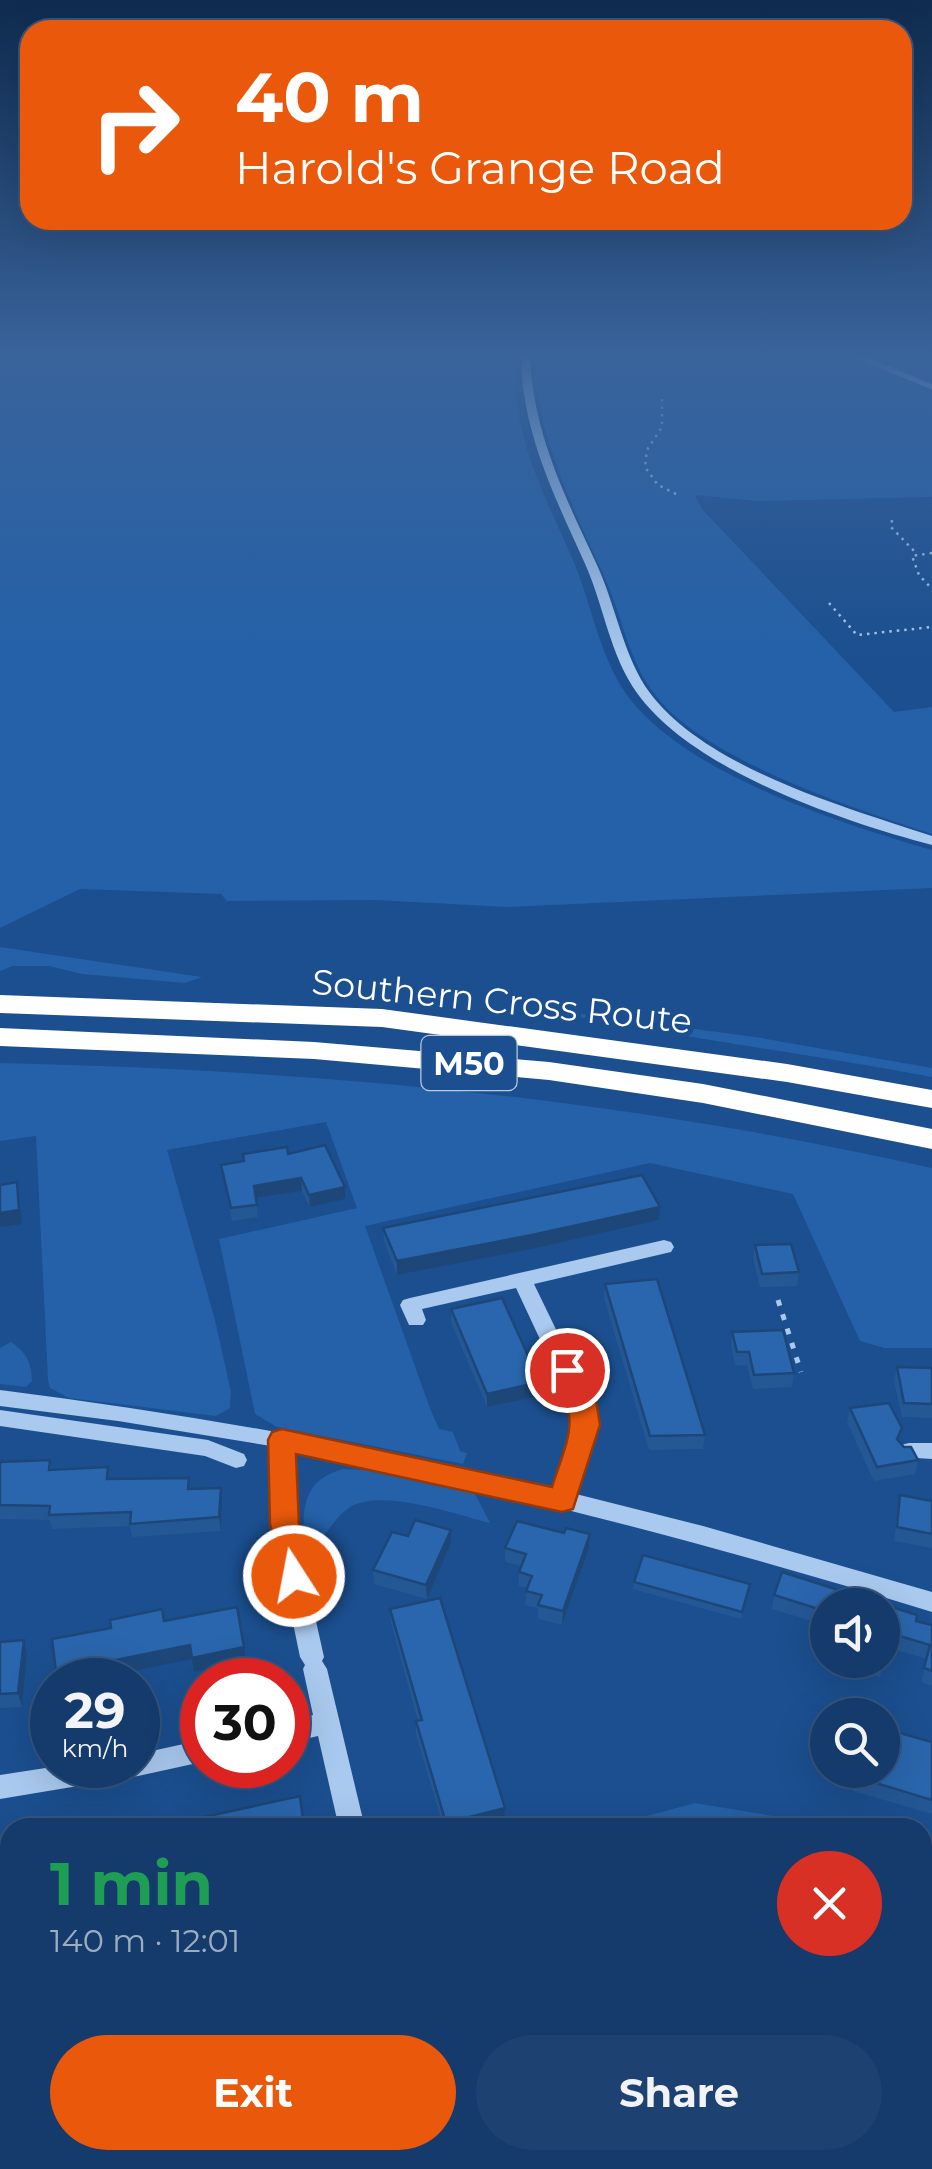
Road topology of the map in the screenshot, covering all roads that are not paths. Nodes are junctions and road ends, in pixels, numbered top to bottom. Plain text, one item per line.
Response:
1 (544, 457) edge
2 (932, 840) edge
3 (0, 1004) edge
4 (0, 1037) edge
5 (932, 1099) edge
6 (932, 1139) edge
7 (664, 1247) dead end
8 (522, 1279) junction
9 (416, 1320) dead end
10 (1, 1404) edge
11 (154, 1428) junction
12 (282, 1440) junction
13 (236, 1460) dead end
14 (562, 1501) junction
15 (932, 1602) edge
16 (326, 1723) junction
17 (310, 1727) edge
18 (30, 1782) edge
19 (0, 1787) edge
20 (350, 1818) edge

1 - 2 street
3 - 5 highway, Southern Cross Route / M50
4 - 6 highway, Southern Cross Route / M50
7 - 8 street
8 - 9 street
8 - 14 street
10 - 11 street
11 - 12 street
11 - 13 street
12 - 14 street
12 - 16 street
14 - 15 street
16 - 17 street
16 - 20 street
18 - 19 street

